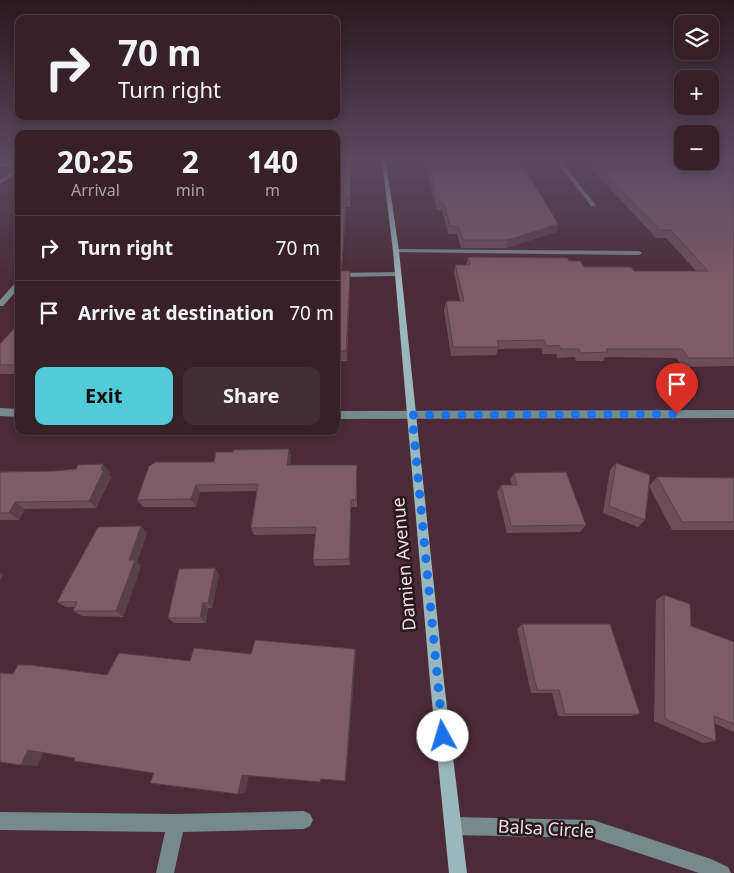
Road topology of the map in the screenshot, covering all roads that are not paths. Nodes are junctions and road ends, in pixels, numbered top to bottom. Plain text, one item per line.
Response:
1 (389, 203) edge
2 (396, 251) junction
3 (639, 253) dead end
4 (398, 274) junction
5 (340, 275) edge
6 (15, 288) edge
7 (0, 304) edge
8 (0, 412) edge
9 (15, 412) edge
10 (734, 414) edge
11 (340, 415) edge
12 (412, 415) junction
13 (304, 820) dead end
14 (0, 821) edge
15 (176, 823) junction
16 (454, 826) junction
17 (164, 873) edge
18 (458, 873) edge
19 (722, 873) edge

1 - 2 main road, Damien Avenue
2 - 3 street
2 - 4 main road, Damien Avenue
4 - 5 street
4 - 12 main road, Damien Avenue
6 - 7 street
8 - 9 street
10 - 12 street
11 - 12 street
12 - 16 main road, Damien Avenue
13 - 15 street
14 - 15 street
15 - 17 street
16 - 18 main road, Damien Avenue
16 - 19 street, Balsa Circle

